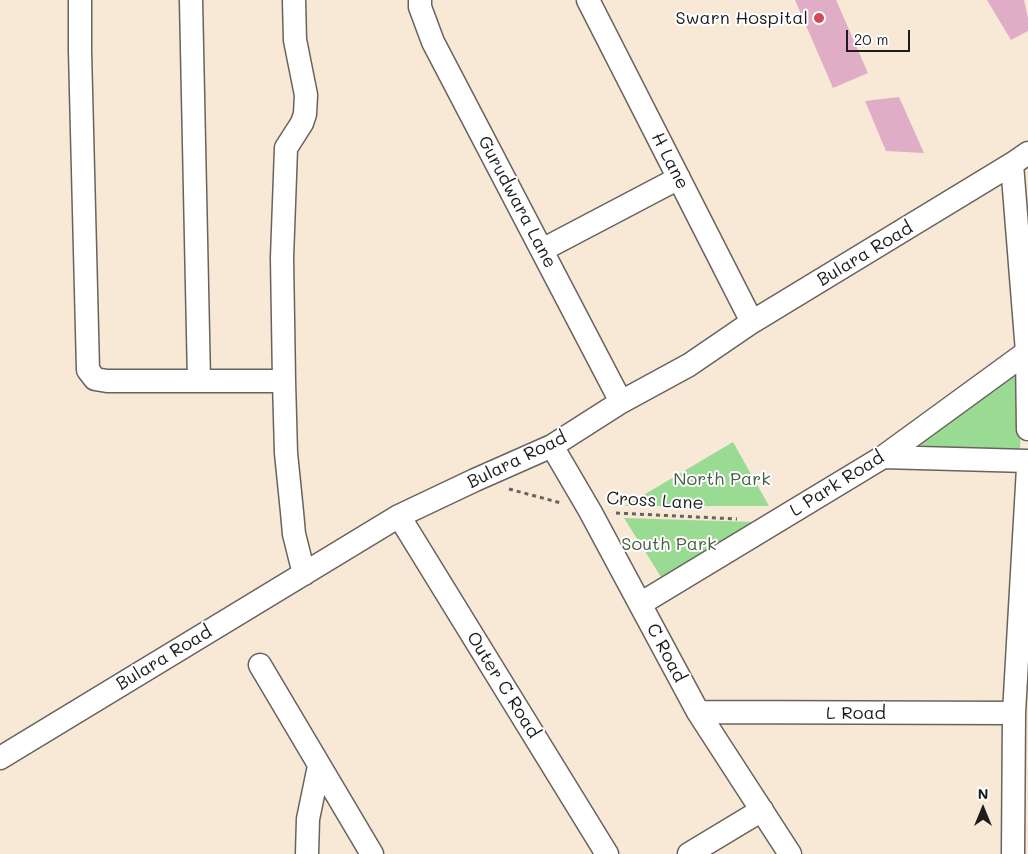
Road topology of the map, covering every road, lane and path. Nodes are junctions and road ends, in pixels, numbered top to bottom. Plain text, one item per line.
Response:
1 (80, 0) edge
2 (191, 0) edge
3 (294, 0) edge
4 (420, 0) edge
5 (588, 0) edge
6 (1020, 159) edge
7 (679, 178) junction
8 (542, 250) junction
9 (752, 322) junction
10 (1027, 352) edge
11 (199, 381) junction
12 (284, 381) junction
13 (621, 402) junction
14 (1028, 429) edge
15 (552, 446) junction
16 (883, 456) junction
17 (1028, 461) edge
18 (1028, 468) edge
19 (475, 480) junction
20 (590, 511) junction
21 (399, 516) junction
22 (738, 518) dead end
23 (304, 574) junction
24 (640, 604) junction
25 (260, 665) dead end
26 (698, 712) junction
27 (1014, 713) junction
28 (0, 758) edge
29 (319, 766) junction
30 (762, 810) junction
31 (307, 854) edge
32 (372, 854) edge
33 (608, 854) edge
34 (689, 854) edge
35 (790, 854) edge
36 (1013, 854) edge

1 - 11 street
2 - 11 street
3 - 12 street
4 - 8 street, Gurudwara Lane
5 - 7 street, H Lane
6 - 9 street, Bulara Road
6 - 10 street
7 - 8 street
7 - 9 street, H Lane
8 - 13 street, Gurudwara Lane
9 - 13 street, Bulara Road
10 - 14 street
10 - 16 street, L Park Road
11 - 12 street
12 - 23 street
13 - 15 street, Bulara Road
15 - 19 street, Bulara Road
15 - 20 street, C Road
16 - 17 street
16 - 24 street, L Park Road
18 - 27 street
19 - 20 path, Cross Lane
19 - 21 street, Bulara Road
20 - 22 path, Cross Lane
20 - 24 street, C Road
21 - 23 street, Bulara Road
21 - 33 street, Outer C Road
23 - 28 street, Bulara Road
24 - 26 street, C Road
25 - 29 street
26 - 27 street, L Road
26 - 30 street, C Road
27 - 36 street
29 - 31 street
29 - 32 street
30 - 34 street
30 - 35 street, C Road

